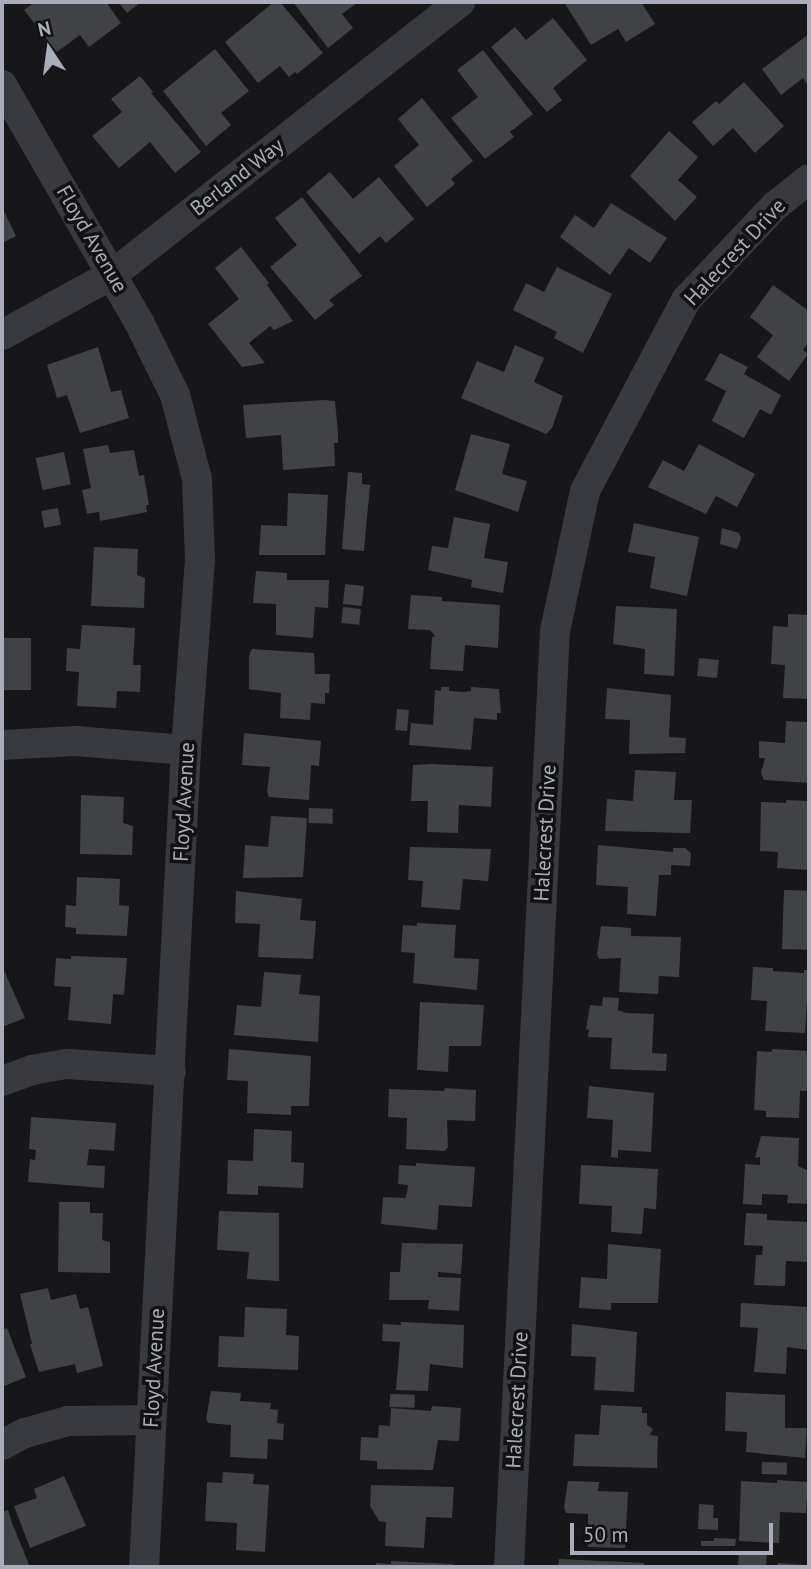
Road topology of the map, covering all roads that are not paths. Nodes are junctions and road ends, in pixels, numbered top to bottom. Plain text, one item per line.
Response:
1 (460, 2) edge
2 (2, 85) edge
3 (809, 179) edge
4 (113, 274) junction
5 (2, 335) edge
6 (2, 745) edge
7 (186, 750) junction
8 (171, 1071) junction
9 (2, 1081) edge
10 (151, 1420) junction
11 (2, 1445) edge
12 (144, 1567) edge
13 (509, 1567) edge

1 - 4 street, Berland Way
2 - 4 street, Floyd Avenue
3 - 13 street, Halecrest Drive
4 - 5 street, Berland Way
4 - 7 street, Floyd Avenue
6 - 7 street
7 - 8 street, Floyd Avenue
8 - 9 street
8 - 10 street, Floyd Avenue
10 - 11 street
10 - 12 street, Floyd Avenue

